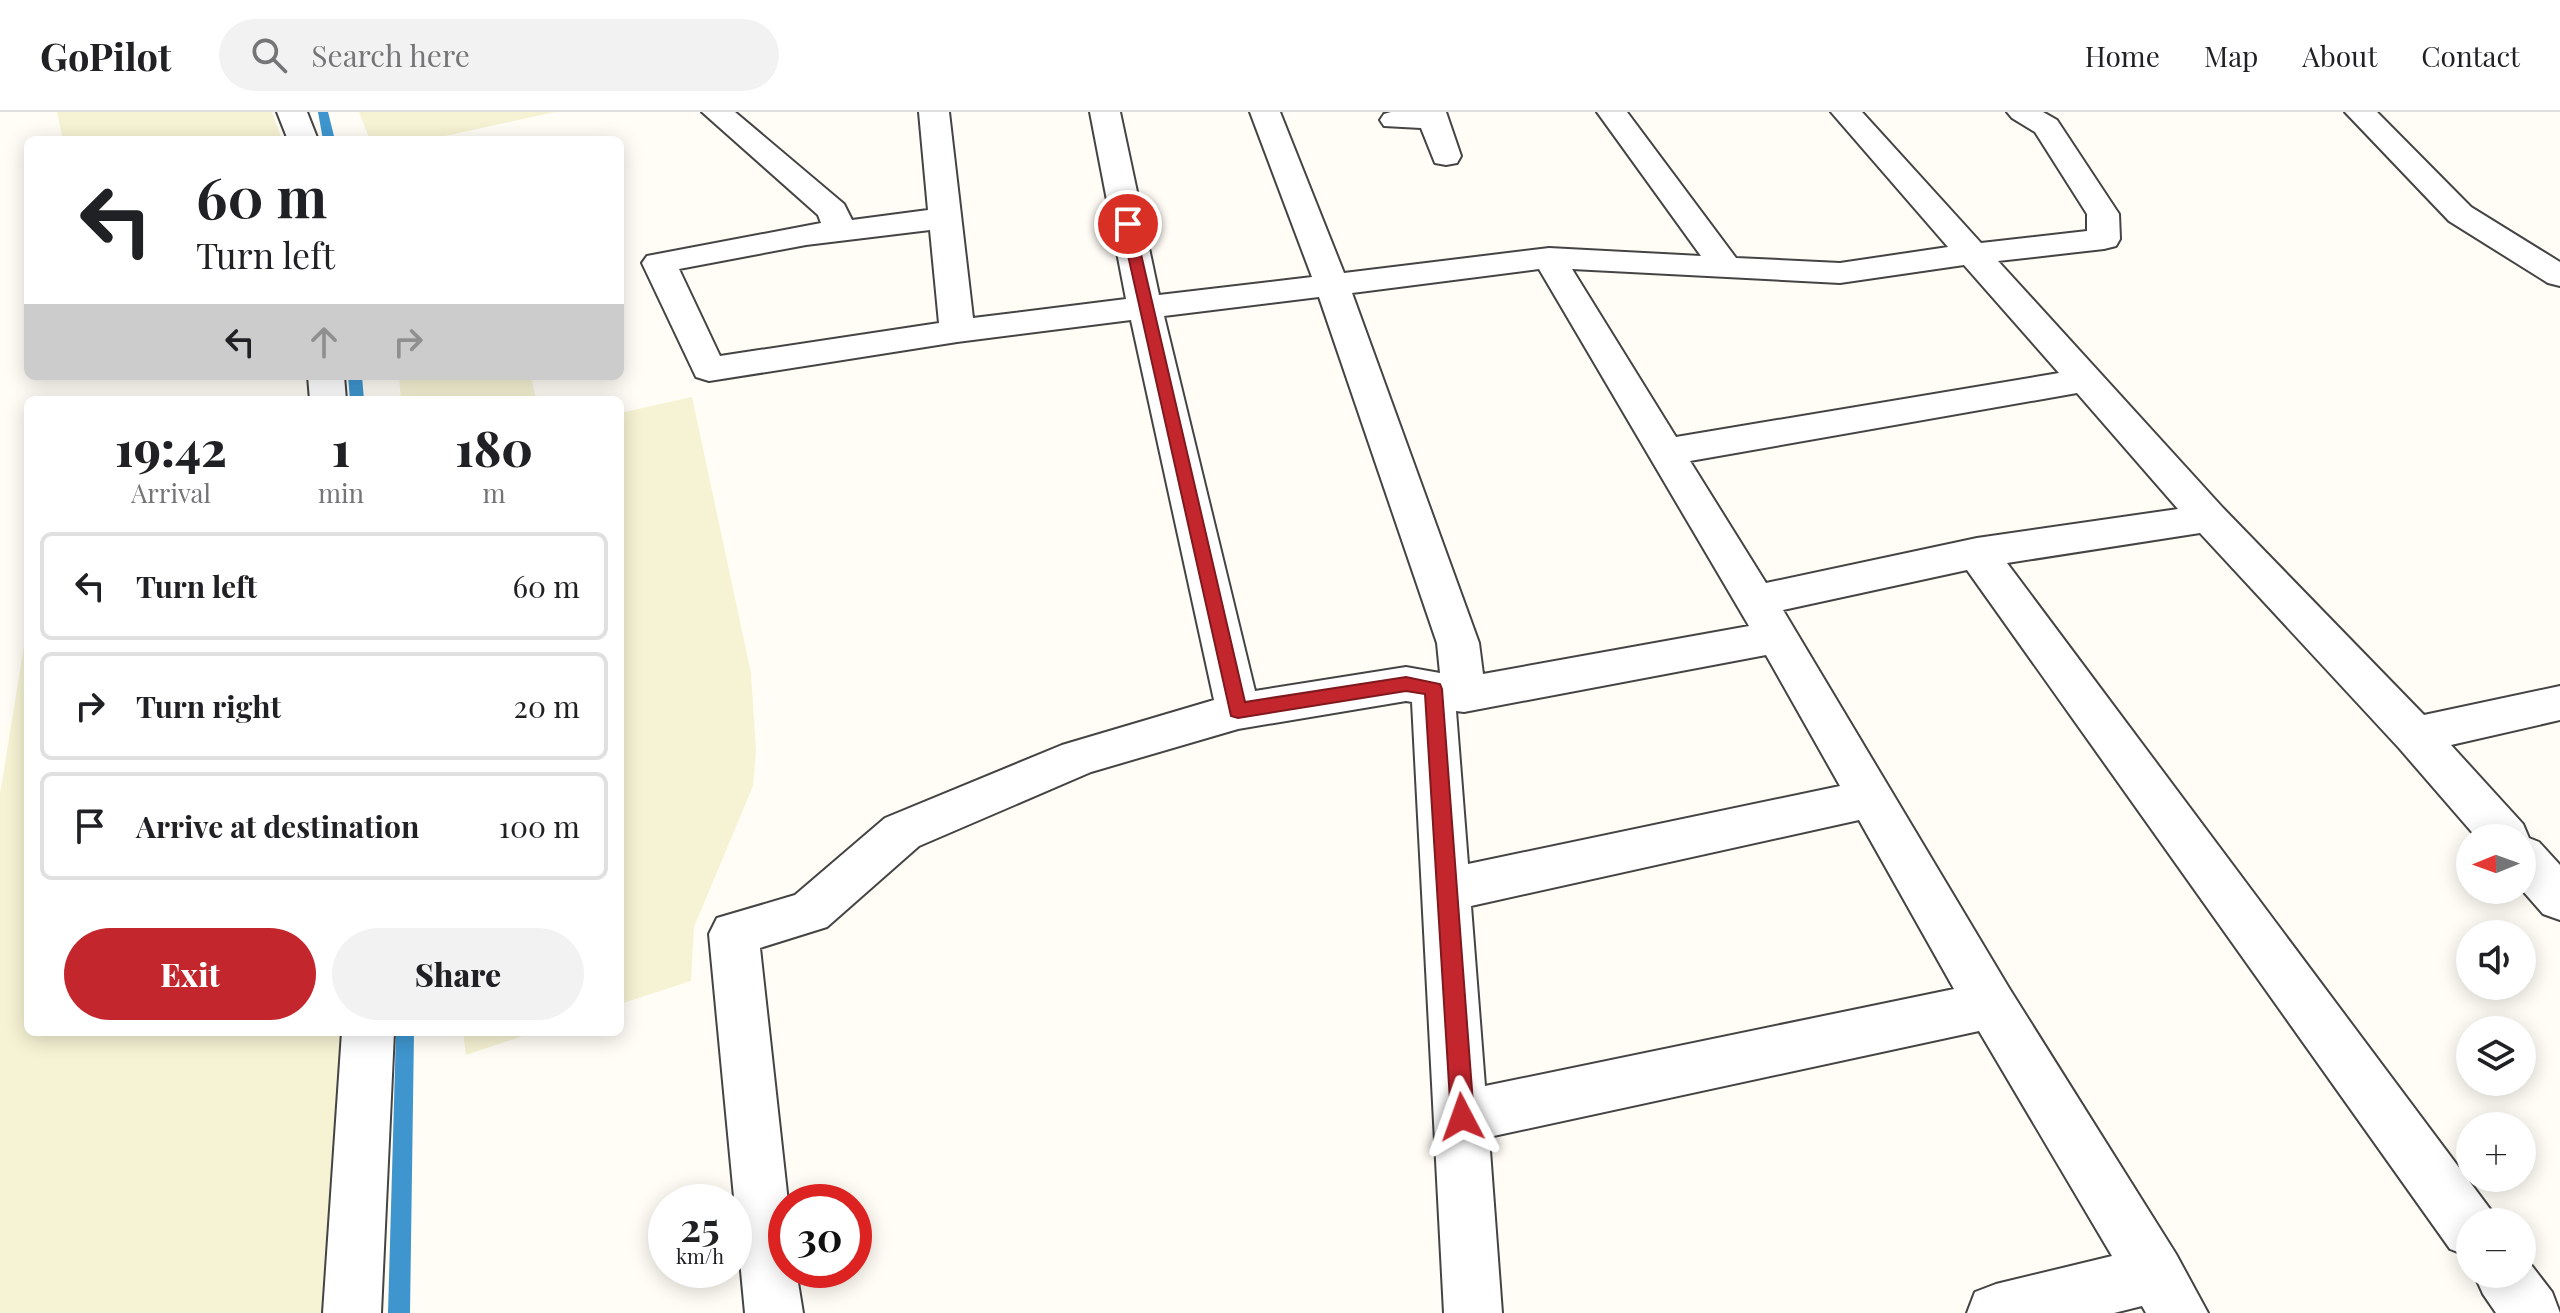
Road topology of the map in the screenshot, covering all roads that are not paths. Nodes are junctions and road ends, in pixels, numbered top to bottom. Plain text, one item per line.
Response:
1 (292, 112) edge
2 (717, 112) edge
3 (934, 112) edge
4 (1105, 112) edge
5 (1265, 112) edge
6 (1612, 112) edge
7 (1846, 112) edge
8 (2022, 112) edge
9 (2360, 112) edge
10 (1432, 115) edge
11 (1395, 120) dead end
12 (301, 136) edge
13 (1446, 156) dead end
14 (946, 218) junction
15 (840, 231) junction
16 (1971, 255) junction
17 (1549, 258) junction
18 (1726, 267) junction
19 (2560, 276) edge
20 (1332, 285) junction
21 (1145, 308) junction
22 (957, 331) junction
23 (2085, 380) junction
24 (1665, 452) junction
25 (2209, 518) junction
26 (1977, 553) junction
27 (1766, 619) junction
28 (1449, 692) junction
29 (2560, 703) edge
30 (1238, 711) junction
31 (2415, 735) junction
32 (1868, 799) junction
33 (2494, 824) edge
34 (2536, 872) edge
35 (1446, 890) junction
36 (2560, 899) edge
37 (1991, 1005) junction
38 (368, 1036) edge
39 (1462, 1117) junction
40 (2456, 1210) edge
41 (2513, 1288) edge
42 (2168, 1294) edge
43 (352, 1313) edge
44 (774, 1313) edge
45 (1473, 1313) edge
46 (1996, 1313) edge
47 (2531, 1313) edge

1 - 12 street
2 - 15 street
3 - 14 street
4 - 21 street
5 - 20 street
6 - 18 street
7 - 16 street
8 - 16 street
9 - 19 street
10 - 11 street
10 - 13 street
14 - 15 street
14 - 22 street
15 - 22 street
16 - 18 street
16 - 23 street
17 - 18 street
17 - 20 street
17 - 24 street
20 - 21 street
20 - 28 street
21 - 22 street
21 - 30 street
23 - 24 street
23 - 25 street
24 - 27 street
25 - 26 street
25 - 31 street
26 - 27 street
26 - 40 street
27 - 28 street
27 - 32 street
28 - 30 street
28 - 35 street
29 - 31 street
30 - 44 street
31 - 33 street
32 - 35 street
32 - 37 street
34 - 36 street
35 - 39 street
37 - 39 street
37 - 42 street
38 - 43 street
39 - 45 street
41 - 47 street
42 - 46 street

